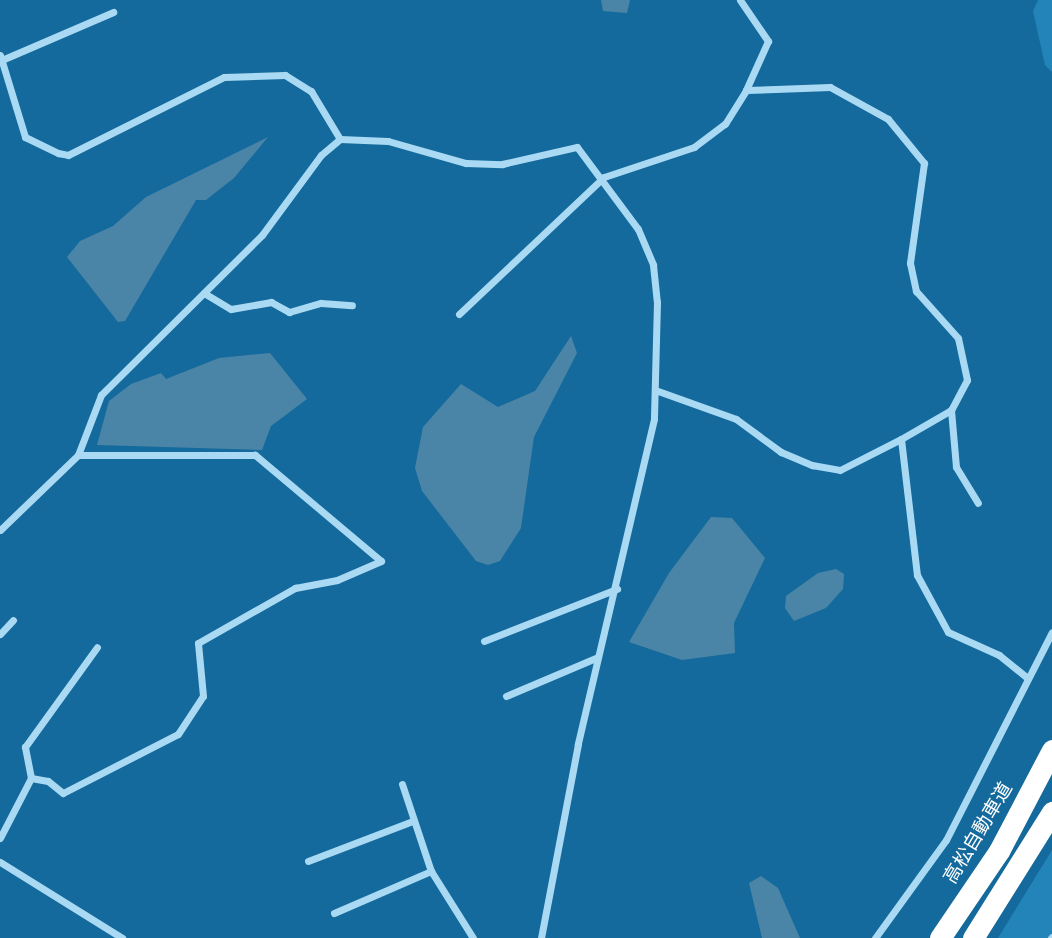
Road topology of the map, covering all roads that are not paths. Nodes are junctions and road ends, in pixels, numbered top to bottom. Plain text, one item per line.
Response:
1 (740, 0) edge
2 (113, 12) dead end
3 (2, 57) edge
4 (746, 90) junction
5 (340, 139) junction
6 (604, 177) junction
7 (204, 293) junction
8 (352, 305) dead end
9 (459, 314) dead end
10 (658, 391) junction
11 (951, 410) junction
12 (901, 439) junction
13 (78, 455) junction
14 (978, 503) dead end
15 (0, 530) edge
16 (617, 589) junction
17 (13, 620) dead end
18 (1052, 632) edge
19 (0, 634) edge
20 (484, 641) dead end
21 (97, 647) dead end
22 (598, 657) junction
23 (1026, 677) junction
24 (506, 696) dead end
25 (1052, 750) edge
26 (32, 778) junction
27 (402, 784) dead end
28 (1052, 812) edge
29 (412, 821) junction
30 (0, 838) edge
31 (308, 861) dead end
32 (0, 862) edge
33 (431, 872) junction
34 (334, 912) dead end
35 (471, 937) edge
36 (122, 938) edge
37 (541, 938) edge
38 (875, 938) edge
39 (940, 938) edge
40 (973, 938) edge

1 - 4 street
2 - 3 street
3 - 5 street
4 - 6 street
4 - 11 street
5 - 6 street
5 - 7 street
6 - 9 street
6 - 10 street
7 - 8 street
7 - 13 street
10 - 12 street
10 - 16 street
11 - 12 street
11 - 14 street
12 - 23 street
13 - 15 street
13 - 26 street
16 - 20 street
16 - 22 street
17 - 19 street
18 - 23 street
21 - 26 street
22 - 24 street
22 - 37 street
23 - 38 street
25 - 39 highway, 高松自動車道
26 - 30 street
27 - 29 street
28 - 40 highway
29 - 31 street
29 - 33 street
32 - 36 street
33 - 34 street
33 - 35 street

